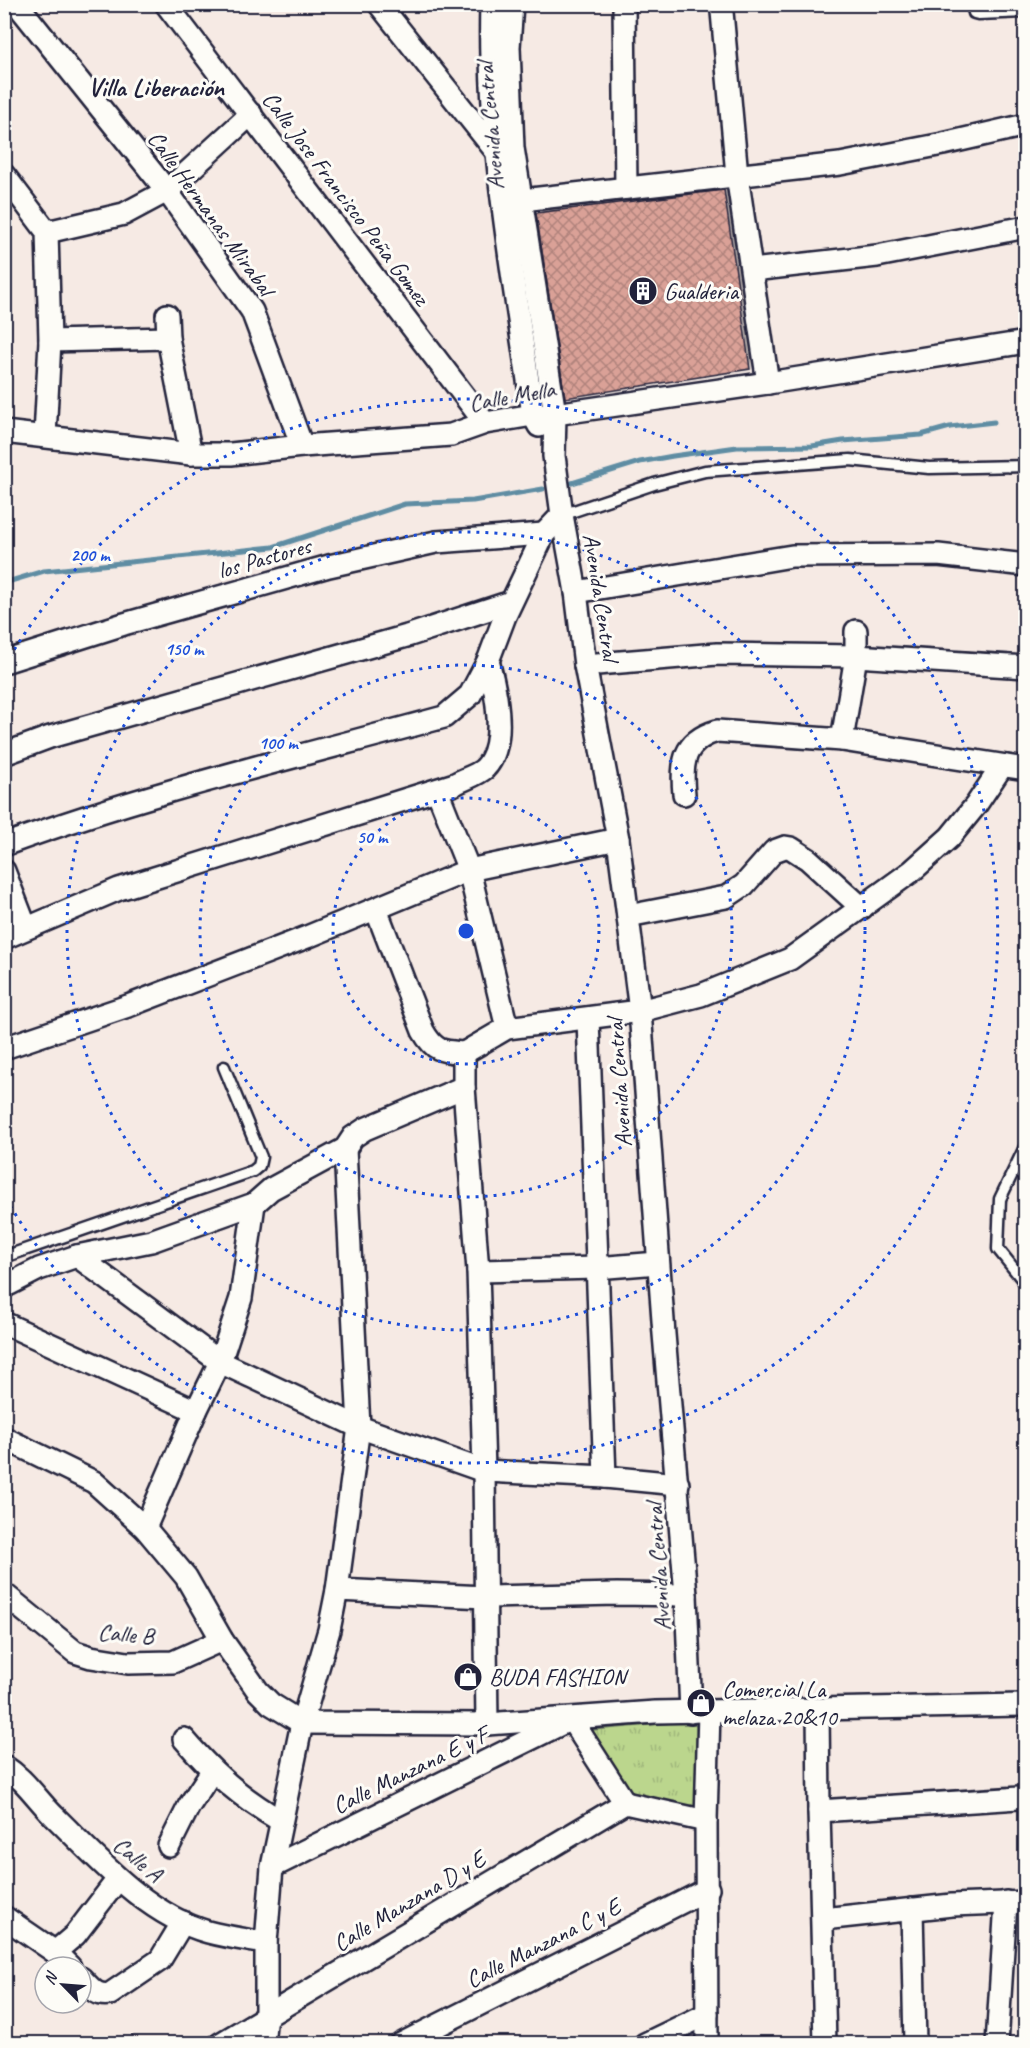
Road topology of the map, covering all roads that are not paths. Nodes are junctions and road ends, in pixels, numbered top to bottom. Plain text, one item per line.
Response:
1 (17, 4) edge
2 (166, 4) edge
3 (379, 4) edge
4 (491, 4) edge
5 (512, 4) edge
6 (624, 4) edge
7 (723, 4) edge
8 (972, 4) edge
9 (1026, 12) edge
10 (251, 114) junction
11 (1026, 125) edge
12 (495, 150) junction
13 (4, 175) edge
14 (737, 175) junction
15 (626, 188) junction
16 (167, 190) junction
17 (522, 200) junction
18 (1026, 227) edge
19 (46, 232) junction
20 (752, 270) junction
21 (167, 315) dead end
22 (168, 338) junction
23 (50, 341) junction
24 (1026, 342) edge
25 (768, 383) junction
26 (555, 414) junction
27 (533, 415) junction
28 (486, 423) junction
29 (4, 432) edge
30 (45, 436) junction
31 (302, 446) junction
32 (191, 454) junction
33 (554, 456) junction
34 (1026, 466) edge
35 (562, 515) junction
36 (544, 534) junction
37 (1026, 565) edge
38 (576, 592) junction
39 (512, 602) junction
40 (856, 631) dead end
41 (856, 656) junction
42 (488, 661) junction
43 (4, 662) edge
44 (585, 666) junction
45 (1026, 667) edge
46 (842, 740) junction
47 (4, 754) edge
48 (1002, 766) junction
49 (1026, 769) edge
50 (437, 790) junction
51 (684, 794) dead end
52 (618, 839) junction
53 (4, 845) edge
54 (469, 870) junction
55 (4, 871) edge
56 (862, 908) junction
57 (376, 909) junction
58 (628, 916) junction
59 (26, 928) junction
60 (4, 938) edge
61 (640, 1011) junction
62 (588, 1019) junction
63 (507, 1028) junction
64 (4, 1048) edge
65 (464, 1053) junction
66 (224, 1066) dead end
67 (464, 1087) junction
68 (345, 1149) junction
69 (1025, 1149) edge
70 (254, 1204) junction
71 (77, 1256) junction
72 (4, 1257) edge
73 (658, 1263) junction
74 (596, 1268) junction
75 (478, 1271) junction
76 (1026, 1284) edge
77 (4, 1287) edge
78 (4, 1323) edge
79 (220, 1362) junction
80 (196, 1411) junction
81 (359, 1427) junction
82 (4, 1438) edge
83 (484, 1471) junction
84 (604, 1477) junction
85 (678, 1484) junction
86 (145, 1528) junction
87 (337, 1590) junction
88 (4, 1594) edge
89 (686, 1595) junction
90 (485, 1597) junction
91 (222, 1640) junction
92 (1026, 1705) edge
93 (818, 1709) junction
94 (700, 1711) junction
95 (571, 1719) junction
96 (302, 1723) junction
97 (487, 1724) junction
98 (184, 1739) dead end
99 (4, 1766) edge
100 (212, 1771) junction
101 (1019, 1798) dead end
102 (625, 1803) junction
103 (819, 1811) junction
104 (281, 1821) junction
105 (706, 1821) junction
106 (169, 1846) dead end
107 (272, 1867) junction
108 (118, 1879) junction
109 (708, 1889) junction
110 (1016, 1902) edge
111 (912, 1909) junction
112 (4, 1917) edge
113 (823, 1919) junction
114 (183, 1922) junction
115 (266, 1944) junction
116 (56, 1955) edge
117 (65, 1955) edge
118 (93, 1990) edge
119 (707, 2013) junction
120 (266, 2015) junction
121 (220, 2043) edge
122 (263, 2043) edge
123 (401, 2043) edge
124 (645, 2043) edge
125 (707, 2043) edge
126 (825, 2043) edge
127 (915, 2043) edge
128 (997, 2043) edge

1 - 16 street, Calle Hermanas Mirabal
2 - 10 street, Calle Jose Francisco Peña Gomez
3 - 12 street
4 - 12 street, Avenida Central
5 - 17 street, Avenida Central
6 - 15 street
7 - 14 street
8 - 9 lane
10 - 16 street
10 - 28 street, Calle Jose Francisco Peña Gomez
11 - 14 street
12 - 27 street, Avenida Central
13 - 19 street
14 - 15 street
14 - 20 street
15 - 17 street
16 - 19 street
16 - 31 street, Calle Hermanas Mirabal
17 - 26 street, Avenida Central
18 - 20 street
19 - 23 street
20 - 25 street
21 - 22 street
22 - 23 street
22 - 32 street
23 - 30 street
24 - 25 street, Calle Mella
25 - 26 street, Calle Mella
26 - 27 street, Calle Mella
26 - 33 street, Avenida Central
27 - 28 street, Calle Mella
27 - 33 street, Avenida Central
28 - 31 street, Calle Mella
29 - 30 street, Calle Mella
30 - 32 street, Calle Mella
31 - 32 street, Calle Mella
33 - 35 street, Avenida Central
34 - 35 lane
35 - 36 street
35 - 38 street, Avenida Central
36 - 39 street
36 - 43 street, los Pastores
37 - 38 street
38 - 44 street, Avenida Central
39 - 42 street
39 - 47 street
40 - 41 street
41 - 44 street
41 - 45 street
41 - 46 street
42 - 50 street
42 - 53 street
44 - 52 street, Avenida Central
46 - 48 street
46 - 51 street
48 - 49 street
48 - 56 street
50 - 54 street
50 - 59 street
52 - 54 street
52 - 58 street, Avenida Central
54 - 57 street
54 - 63 street
55 - 59 street
56 - 58 street
56 - 61 street
57 - 64 street
57 - 65 street
58 - 61 street, Avenida Central
59 - 60 street
61 - 62 street
61 - 73 street, Avenida Central
62 - 63 street
62 - 74 street
63 - 65 street
65 - 67 street
66 - 72 lane
67 - 68 street
67 - 75 street
68 - 70 street
68 - 81 street
69 - 76 lane
70 - 71 street
70 - 79 street
71 - 77 street
71 - 79 street
73 - 74 street
73 - 85 street, Avenida Central
74 - 75 street
74 - 84 street
75 - 83 street
78 - 80 street
79 - 80 street
79 - 81 street
80 - 86 street
81 - 83 street
81 - 87 street
82 - 86 street
83 - 84 street
83 - 90 street
84 - 85 street
85 - 89 street, Avenida Central
86 - 91 street
87 - 90 street
87 - 96 street
88 - 91 street, Calle B
89 - 90 street
89 - 94 street, Avenida Central
90 - 97 street
91 - 96 street
92 - 93 street
93 - 94 street
93 - 103 street
94 - 95 street
94 - 105 street, Avenida Central
95 - 97 street
95 - 102 street
95 - 107 street, Calle Manzana E y F
96 - 97 street
96 - 104 street
98 - 100 street
99 - 108 street, Calle A
100 - 104 street
100 - 106 street
101 - 103 street
102 - 105 street
102 - 120 street, Calle Manzana D y E
103 - 113 street
104 - 107 street
105 - 109 street, Avenida Central
107 - 115 street
108 - 114 street, Calle A
108 - 117 street
109 - 119 street, Avenida Central
109 - 123 street, Calle Manzana C y E
110 - 111 street
110 - 128 street
111 - 113 street
111 - 127 street
112 - 116 street
113 - 126 street
114 - 115 street, Calle A
114 - 118 street
115 - 120 street
119 - 124 street
119 - 125 street, Avenida Central
120 - 121 street, Calle Manzana D y E
120 - 122 street

